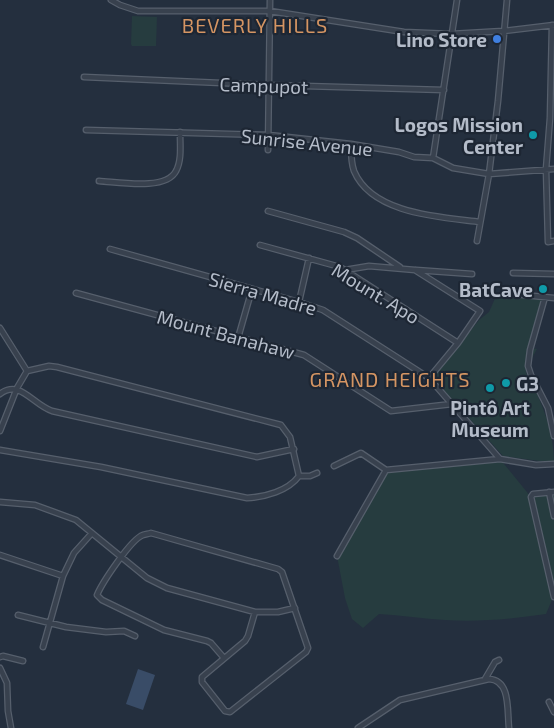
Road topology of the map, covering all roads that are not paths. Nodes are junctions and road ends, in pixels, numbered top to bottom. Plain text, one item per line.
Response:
1 (110, 0) edge
2 (270, 0) edge
3 (457, 0) edge
4 (507, 0) edge
5 (270, 11) junction
6 (553, 25) edge
7 (503, 31) junction
8 (451, 34) junction
9 (553, 75) edge
10 (84, 77) dead end
11 (270, 85) junction
12 (444, 90) junction
13 (552, 118) edge
14 (86, 130) dead end
15 (180, 132) junction
16 (269, 135) junction
17 (351, 144) junction
18 (268, 150) dead end
19 (433, 158) junction
20 (546, 169) junction
21 (554, 169) edge
22 (489, 174) junction
23 (98, 181) dead end
24 (268, 211) dead end
25 (480, 222) junction
26 (477, 241) dead end
27 (554, 242) edge
28 (260, 245) dead end
29 (110, 249) dead end
30 (309, 258) junction
31 (402, 268) junction
32 (345, 270) junction
33 (415, 270) junction
34 (512, 273) dead end
35 (472, 274) dead end
36 (554, 274) edge
37 (252, 289) junction
38 (76, 293) dead end
39 (514, 294) dead end
40 (545, 297) junction
41 (554, 298) edge
42 (299, 302) junction
43 (0, 328) edge
44 (238, 338) junction
45 (458, 343) junction
46 (27, 371) junction
47 (429, 378) junction
48 (17, 388) junction
49 (0, 394) edge
50 (452, 404) junction
51 (0, 431) edge
52 (554, 436) edge
53 (294, 449) junction
54 (0, 450) edge
55 (500, 459) junction
56 (554, 464) edge
57 (334, 466) dead end
58 (386, 470) junction
59 (317, 473) dead end
60 (299, 476) junction
61 (551, 492) edge
62 (0, 502) edge
63 (554, 516) edge
64 (92, 533) junction
65 (0, 555) edge
66 (337, 556) dead end
67 (120, 558) junction
68 (63, 576) junction
69 (554, 597) edge
70 (295, 608) junction
71 (255, 612) junction
72 (18, 615) dead end
73 (49, 624) junction
74 (135, 636) dead end
75 (43, 647) dead end
76 (0, 657) edge
77 (224, 658) junction
78 (500, 660) dead end
79 (23, 661) dead end
80 (0, 668) edge
81 (485, 679) junction
82 (549, 702) dead end
83 (0, 708) edge
84 (8, 711) junction
85 (554, 712) edge
86 (11, 728) edge
87 (358, 728) edge
88 (509, 728) edge

1 - 5 street
2 - 5 street
3 - 8 street
4 - 7 street
5 - 8 street
5 - 11 street
6 - 7 street
6 - 9 street
7 - 8 street
7 - 22 street
8 - 12 street
9 - 13 street
10 - 11 street, Campupot
11 - 12 street, Campupot
11 - 16 street
12 - 19 street
13 - 20 street
14 - 15 street, Sunrise Avenue
15 - 16 street, Sunrise Avenue
15 - 23 street
16 - 17 street, Sunrise Avenue
16 - 18 street
17 - 19 street, Sunrise Avenue
17 - 25 street
19 - 22 street, Sunrise Avenue
20 - 21 street, Sunrise Avenue
20 - 22 street, Sunrise Avenue
20 - 27 street
22 - 25 street
24 - 31 street
25 - 26 street
28 - 30 street, Mount. Apo
29 - 37 street, Sierra Madre
30 - 32 street, Mount. Apo
30 - 42 street
31 - 32 street
31 - 33 street
32 - 45 street, Mount. Apo
33 - 35 street
33 - 45 street
34 - 36 street
37 - 42 street, Sierra Madre
37 - 44 street
38 - 44 street, Mount Banahaw
39 - 40 street
40 - 41 street
40 - 52 street
42 - 47 street, Sierra Madre
43 - 46 street
44 - 50 street, Mount Banahaw
45 - 47 street
46 - 48 street
46 - 53 street
47 - 50 street, Sierra Madre
48 - 49 street
48 - 51 street
48 - 53 street
50 - 55 street, Sierra Madre
53 - 60 street
54 - 60 street
55 - 56 street
55 - 58 street
57 - 58 street
58 - 66 street
59 - 60 street
61 - 63 street
61 - 69 street
62 - 64 street
64 - 67 street
64 - 68 street
65 - 68 street
67 - 70 street
67 - 71 street
67 - 77 street
68 - 73 street
70 - 71 street
70 - 77 street
71 - 77 street
72 - 73 street
73 - 74 street
73 - 75 street
76 - 79 street
78 - 81 street
80 - 84 street
81 - 87 street
81 - 88 street
82 - 85 street
83 - 84 street
84 - 86 street

